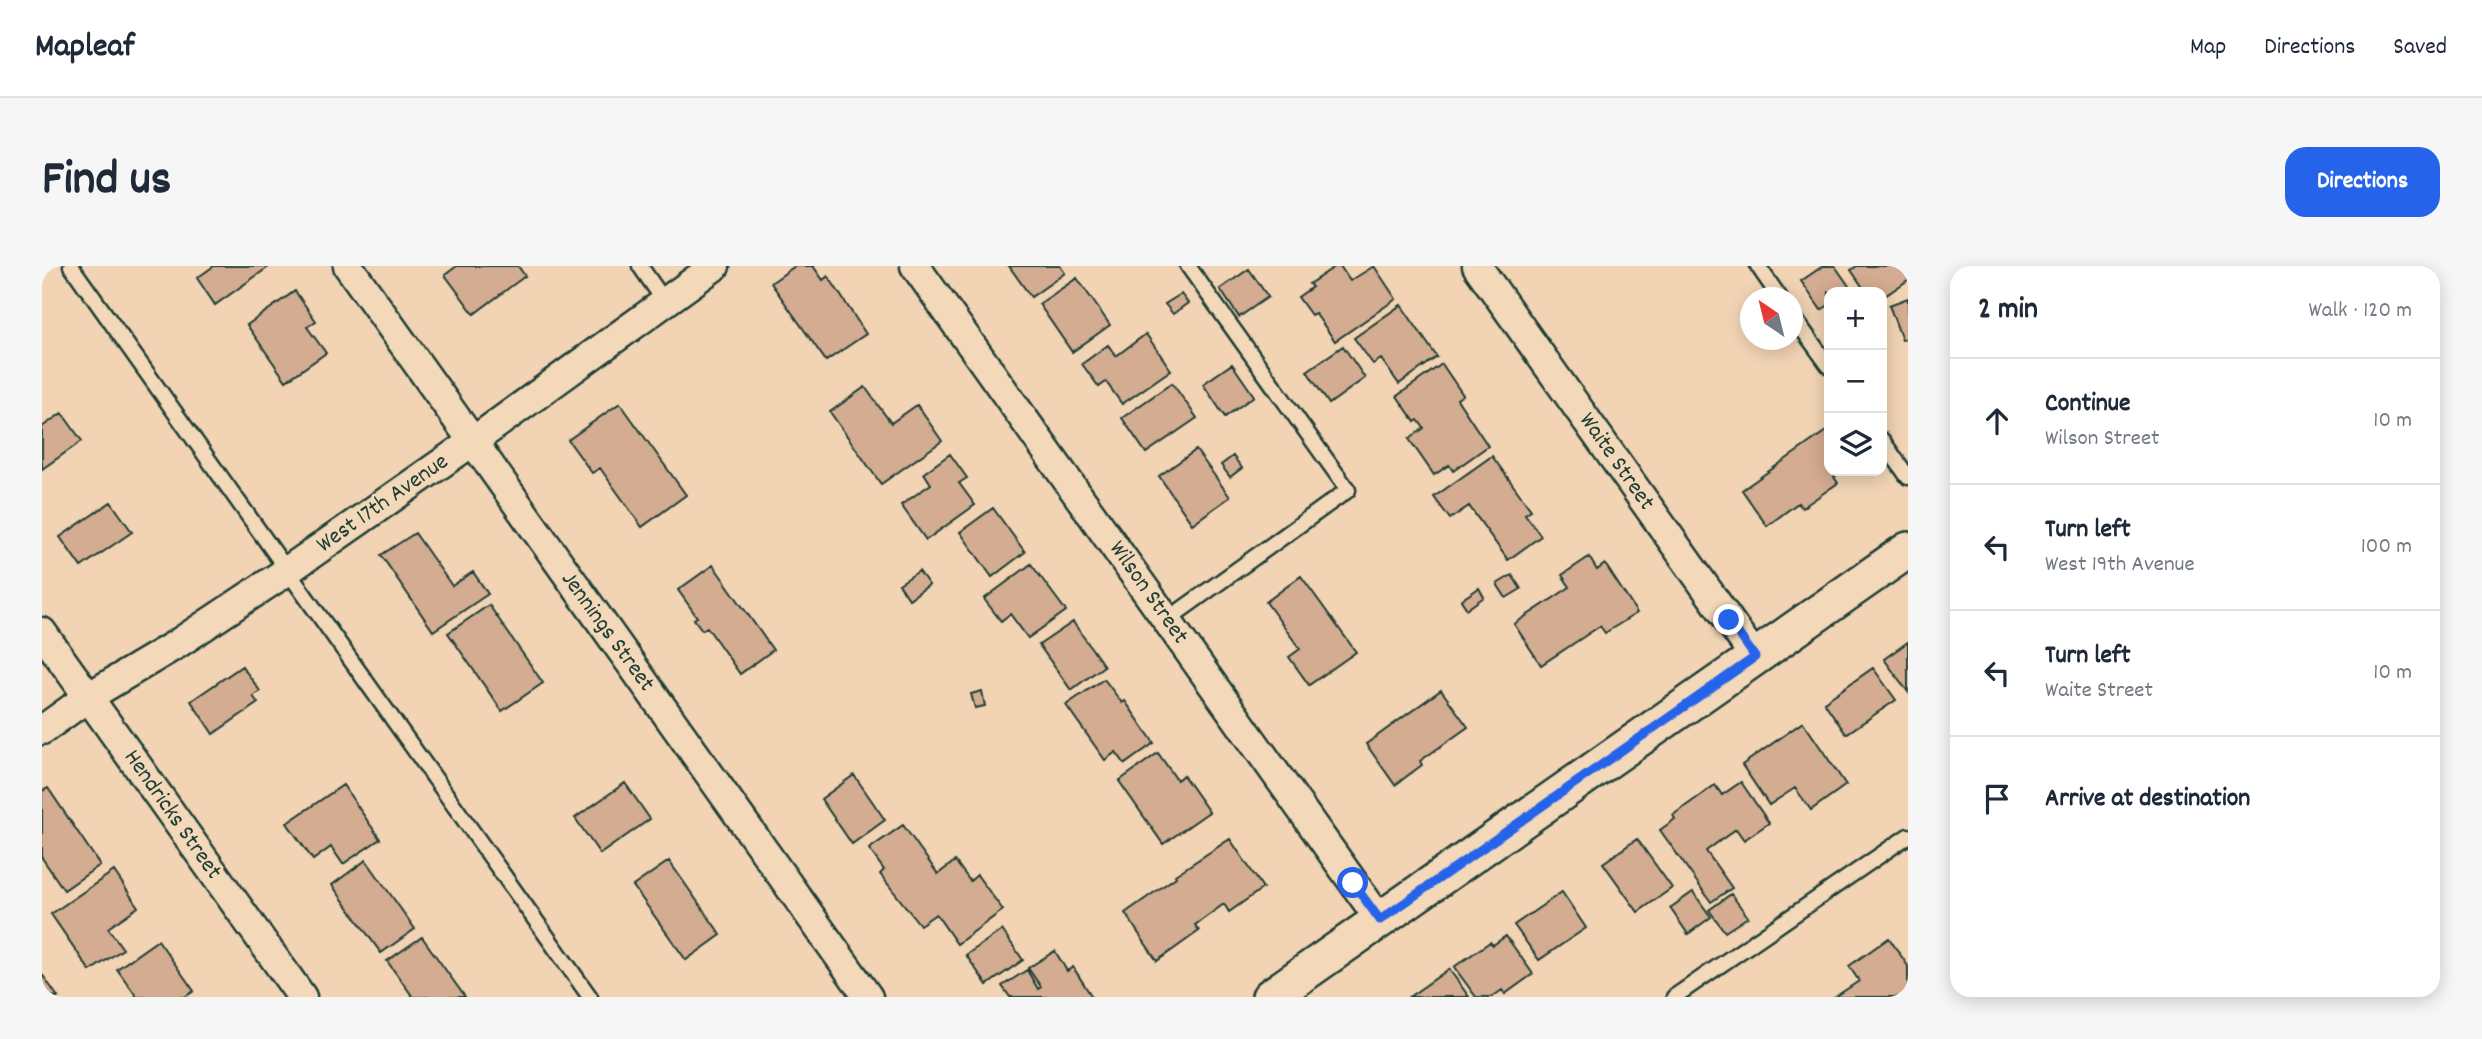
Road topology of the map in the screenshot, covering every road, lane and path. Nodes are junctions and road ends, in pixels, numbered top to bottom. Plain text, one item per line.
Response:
1 (71, 266) edge
2 (348, 266) edge
3 (640, 266) edge
4 (715, 266) edge
5 (915, 266) edge
6 (1188, 266) edge
7 (1477, 266) edge
8 (1758, 266) edge
9 (1772, 287) edge
10 (665, 302) junction
11 (1803, 329) edge
12 (1824, 359) edge
13 (472, 442) junction
14 (1887, 447) edge
15 (1908, 477) edge
16 (1908, 550) edge
17 (287, 571) junction
18 (1167, 620) junction
19 (42, 632) edge
20 (1755, 657) junction
21 (88, 697) junction
22 (42, 730) edge
23 (1908, 836) edge
24 (1380, 920) junction
25 (302, 997) edge
26 (590, 997) edge
27 (868, 997) edge
28 (1270, 997) edge
29 (1674, 997) edge

1 - 17 lane
2 - 13 street, Jennings Street
3 - 10 lane
4 - 10 street, West 17th Avenue
5 - 18 street, Wilson Street
6 - 18 lane
7 - 20 street, Waite Street
8 - 9 lane
10 - 13 street, West 17th Avenue
11 - 12 lane
13 - 17 street, West 17th Avenue
13 - 27 street, Jennings Street
14 - 15 lane
16 - 20 street
17 - 21 street, West 17th Avenue
17 - 26 lane
18 - 24 street, Wilson Street
19 - 21 street, Hendricks Street
20 - 24 street
21 - 22 street, West 17th Avenue
21 - 25 street, Hendricks Street
23 - 29 lane
24 - 28 street

